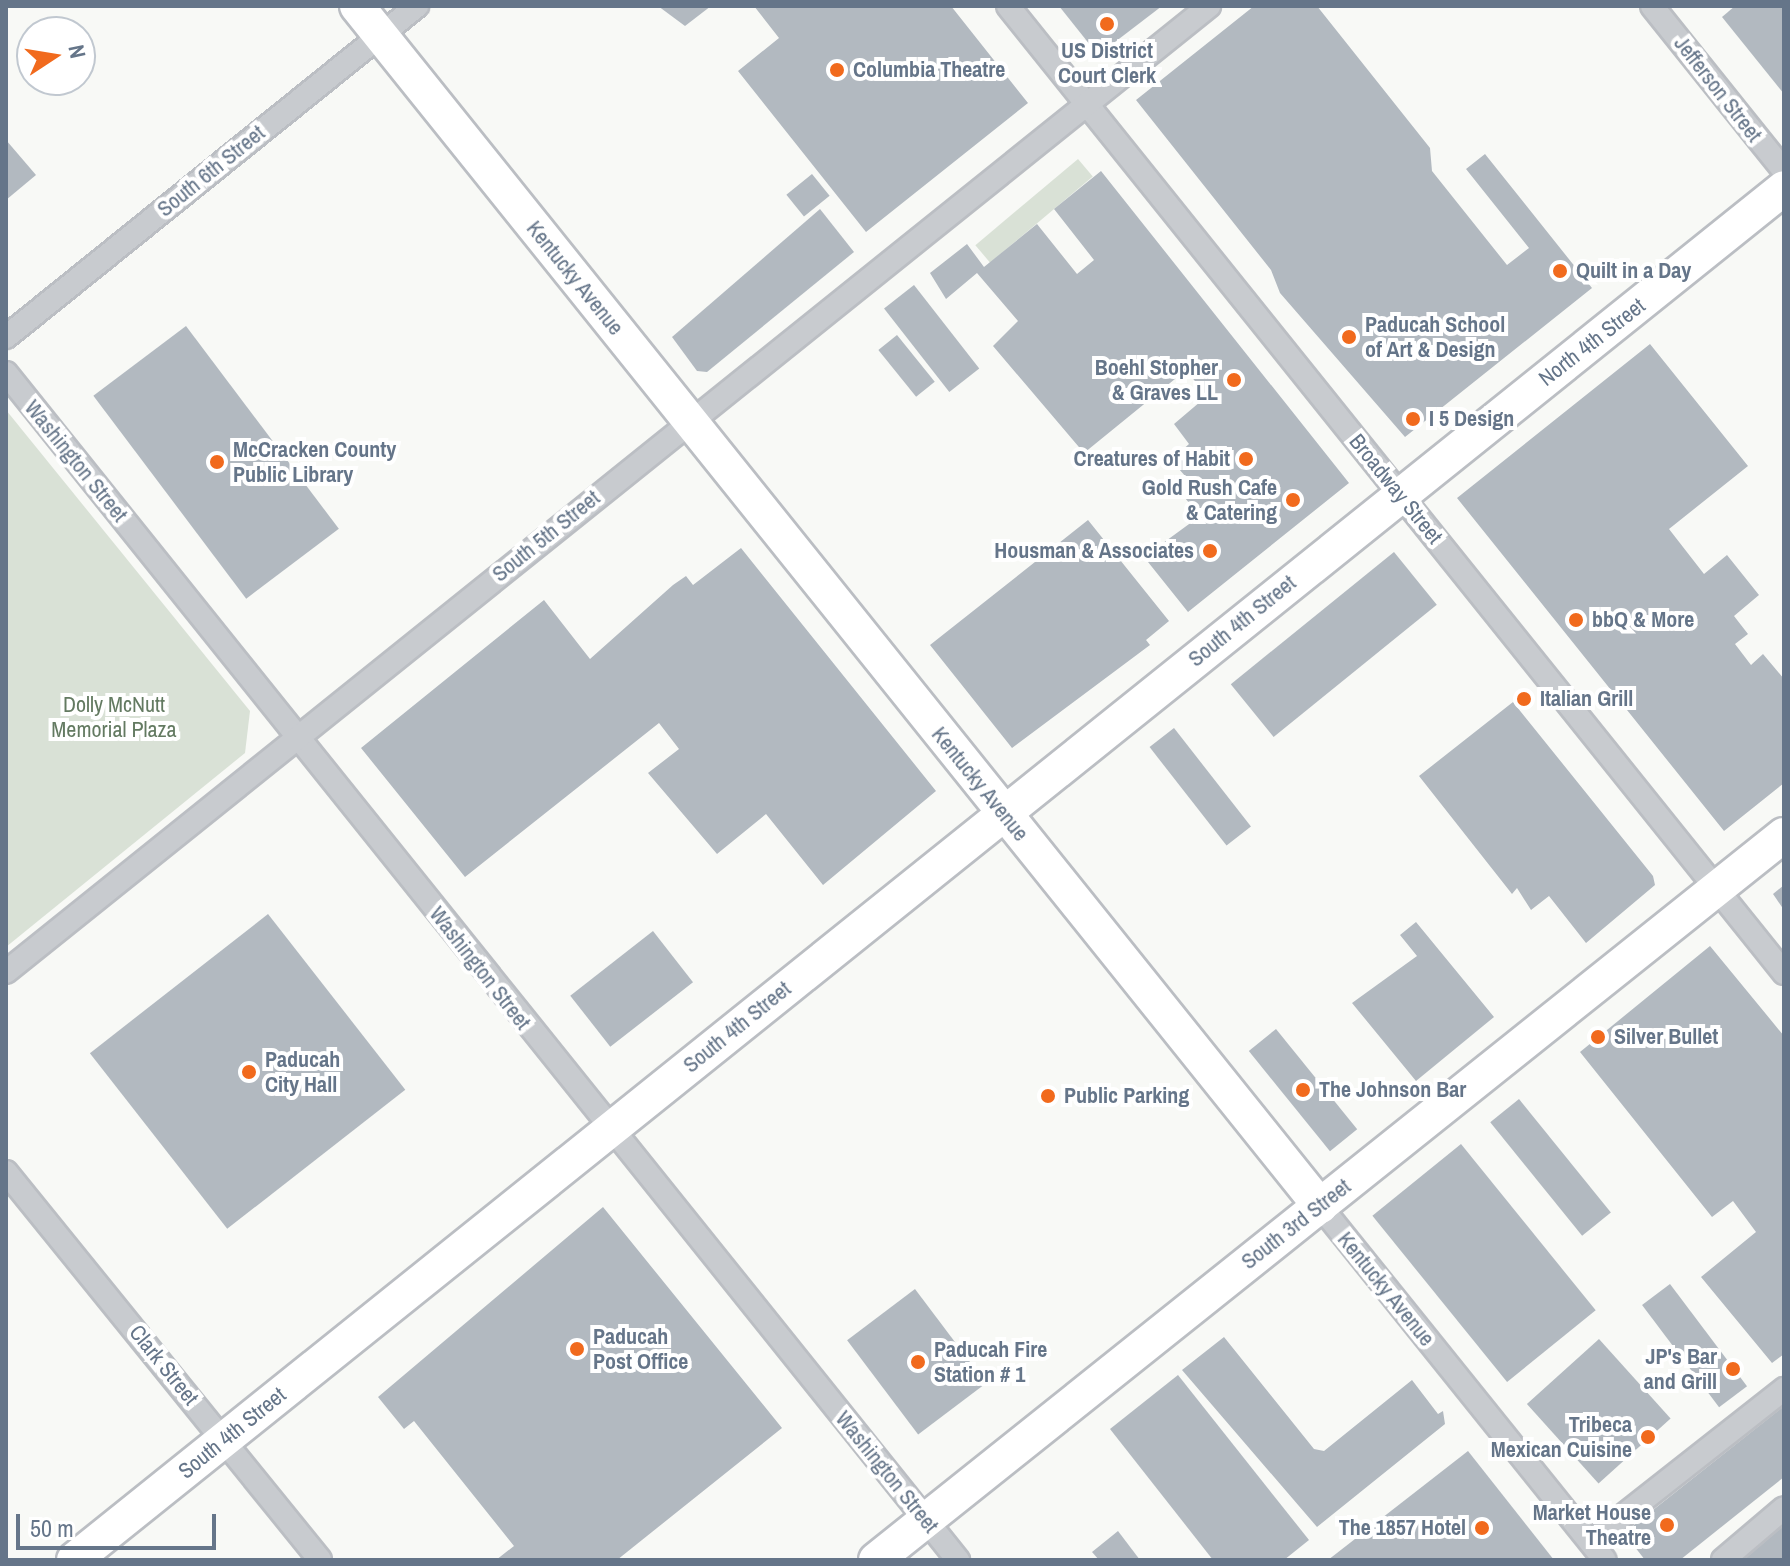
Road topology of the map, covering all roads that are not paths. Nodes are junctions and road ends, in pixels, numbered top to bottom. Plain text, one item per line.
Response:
1 (357, 6) edge
2 (417, 6) edge
3 (1008, 6) edge
4 (1209, 6) edge
5 (1652, 6) edge
6 (380, 35) junction
7 (1088, 104) junction
8 (1784, 171) edge
9 (1784, 188) edge
10 (6, 337) edge
11 (6, 373) edge
12 (690, 423) junction
13 (1401, 495) junction
14 (297, 737) junction
15 (1002, 811) junction
16 (1784, 835) edge
17 (1717, 888) junction
18 (6, 972) edge
19 (1784, 973) edge
20 (609, 1130) junction
21 (6, 1172) edge
22 (1320, 1206) junction
23 (1784, 1389) edge
24 (225, 1439) junction
25 (1784, 1508) edge
26 (925, 1520) junction
27 (1591, 1541) junction
28 (74, 1560) edge
29 (320, 1560) edge
30 (876, 1560) edge
31 (958, 1560) edge
32 (1605, 1560) edge
33 (1723, 1560) edge

1 - 6 main road, Kentucky Avenue
2 - 6 street, South 6th Street
3 - 7 street, Broadway Street
4 - 7 street, South 5th Street
5 - 8 street, Jefferson Street
6 - 10 street, South 6th Street
6 - 12 main road, Kentucky Avenue
7 - 12 street, South 5th Street
7 - 13 street, Broadway Street
9 - 13 main road, North 4th Street
11 - 14 street, Washington Street
12 - 14 street, South 5th Street
12 - 15 main road, Kentucky Avenue
13 - 15 main road, South 4th Street
13 - 17 street, Broadway Street
14 - 18 street, South 5th Street
14 - 20 street, Washington Street
15 - 20 main road, South 4th Street
15 - 22 main road, Kentucky Avenue
16 - 17 main road, South 3rd Street
17 - 19 street, Broadway Street
17 - 22 main road, South 3rd Street
20 - 24 main road, South 4th Street
20 - 26 street, Washington Street
21 - 24 street, Clark Street
22 - 26 main road, South 3rd Street
22 - 27 street, Kentucky Avenue
23 - 27 street
24 - 28 main road, South 4th Street
24 - 29 street, Clark Street
25 - 33 street
26 - 30 main road, South 3rd Street
26 - 31 street, Washington Street
27 - 32 street, Kentucky Avenue

